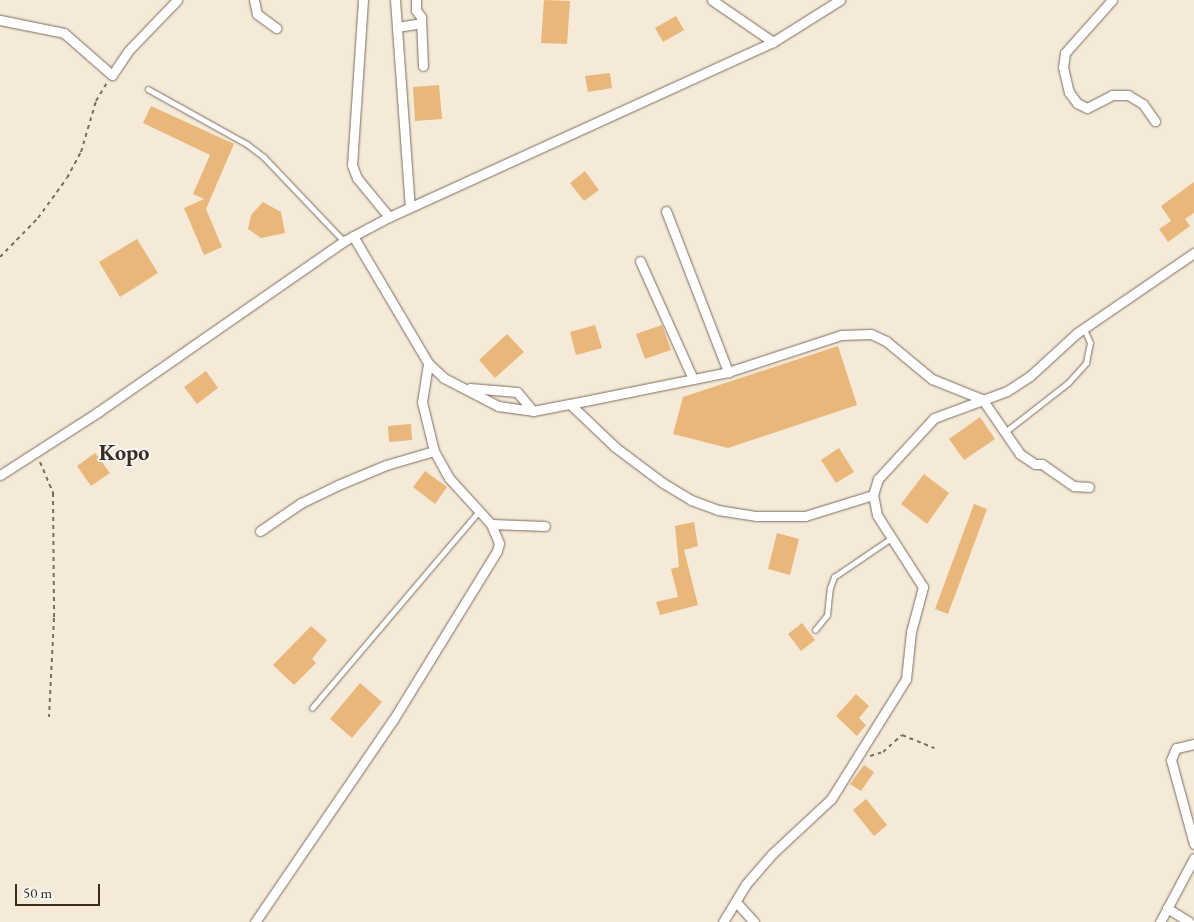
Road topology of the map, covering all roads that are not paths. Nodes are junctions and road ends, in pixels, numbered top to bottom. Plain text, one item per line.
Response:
1 (177, 0) edge
2 (254, 0) edge
3 (363, 0) edge
4 (395, 0) edge
5 (416, 0) edge
6 (712, 0) edge
7 (840, 0) edge
8 (1112, 0) edge
9 (0, 20) edge
10 (421, 23) junction
11 (397, 27) junction
12 (276, 28) dead end
13 (773, 42) junction
14 (424, 66) dead end
15 (148, 89) dead end
16 (1155, 121) dead end
17 (410, 207) junction
18 (666, 211) dead end
19 (389, 217) junction
20 (353, 236) junction
21 (344, 241) junction
22 (1194, 253) edge
23 (640, 261) dead end
24 (1084, 329) junction
25 (428, 363) junction
26 (728, 372) junction
27 (693, 379) junction
28 (469, 388) junction
29 (982, 399) junction
30 (570, 404) junction
31 (533, 411) junction
32 (1004, 432) junction
33 (434, 451) junction
34 (0, 475) edge
35 (1089, 487) dead end
36 (873, 495) junction
37 (479, 511) junction
38 (491, 524) junction
39 (545, 526) dead end
40 (260, 531) dead end
41 (890, 539) junction
42 (815, 630) dead end
43 (312, 708) dead end
44 (1194, 744) edge
45 (1194, 844) edge
46 (1194, 858) edge
47 (736, 902) junction
48 (1167, 908) junction
49 (255, 922) edge
50 (723, 922) edge
51 (754, 922) edge
52 (1160, 922) edge
53 (1189, 922) edge

1 - 9 street
2 - 12 street
3 - 19 street
4 - 11 street
5 - 10 street
6 - 13 street
7 - 13 street
8 - 16 street
10 - 11 street
10 - 14 street
11 - 17 street
13 - 17 street
15 - 21 lane
17 - 19 street
18 - 26 street
19 - 20 street
20 - 21 street
20 - 25 street
21 - 34 street
22 - 24 street
23 - 27 street
24 - 29 street
24 - 32 lane
25 - 28 street
25 - 33 street
26 - 27 street
26 - 29 street
27 - 30 street
28 - 31 street
28 - 31 street
29 - 32 street
29 - 36 street
30 - 31 street
30 - 36 street
32 - 35 street
33 - 37 street
33 - 40 street
36 - 41 street
37 - 38 street
37 - 43 lane
38 - 39 street
38 - 49 street
41 - 42 lane
41 - 47 street
44 - 45 street
46 - 48 street
47 - 50 street
47 - 51 street
48 - 52 street
48 - 53 street

